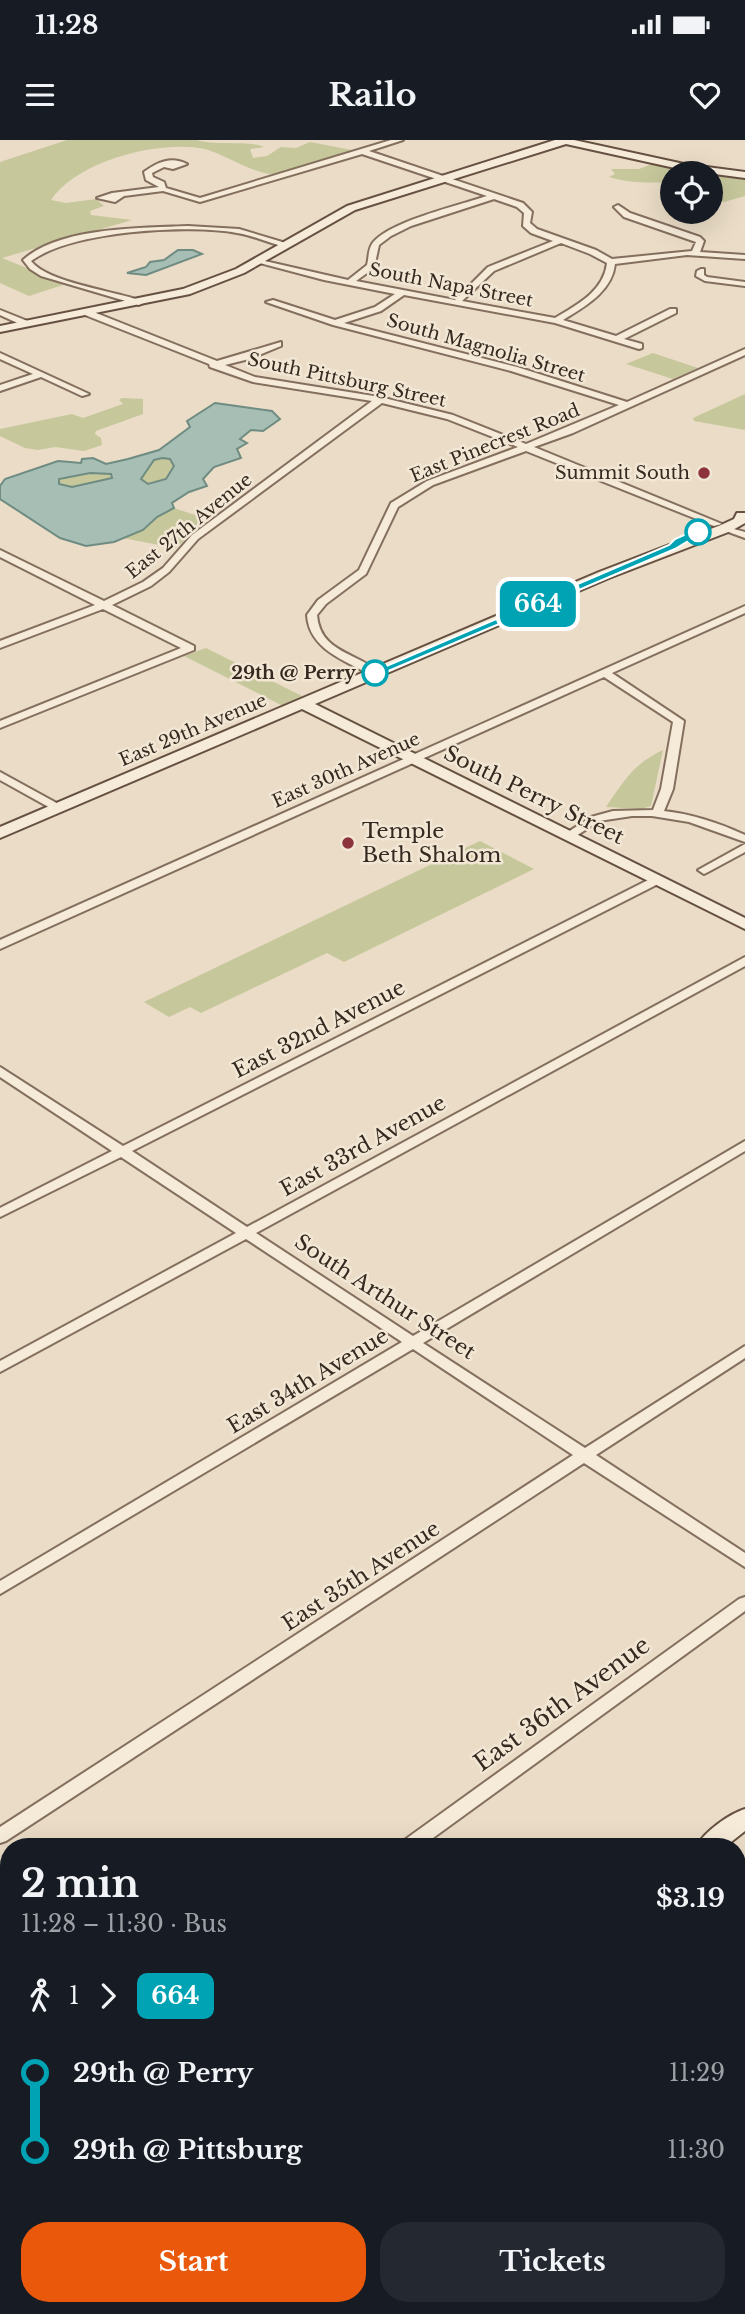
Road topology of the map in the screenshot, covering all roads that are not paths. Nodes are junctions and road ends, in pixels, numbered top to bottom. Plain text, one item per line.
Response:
1 (400, 140) edge
2 (564, 141) edge
3 (364, 152) junction
4 (163, 164) dead end
5 (745, 176) edge
6 (444, 179) junction
7 (163, 189) junction
8 (120, 196) dead end
9 (495, 196) junction
10 (618, 207) dead end
11 (559, 241) junction
12 (281, 244) junction
13 (696, 252) junction
14 (745, 257) edge
15 (257, 261) junction
16 (611, 262) junction
17 (701, 271) dead end
18 (350, 282) junction
19 (745, 284) edge
20 (402, 293) junction
21 (133, 300) junction
22 (270, 302) dead end
23 (457, 302) junction
24 (673, 311) dead end
25 (0, 312) edge
26 (88, 313) junction
27 (556, 321) junction
28 (336, 323) junction
29 (27, 324) junction
30 (0, 330) edge
31 (619, 338) junction
32 (278, 344) dead end
33 (639, 346) dead end
34 (745, 352) edge
35 (0, 356) edge
36 (213, 365) junction
37 (42, 374) junction
38 (0, 388) edge
39 (85, 394) dead end
40 (380, 400) junction
41 (627, 405) junction
42 (527, 447) junction
43 (744, 516) edge
44 (722, 526) junction
45 (745, 535) edge
46 (672, 547) joint
47 (0, 553) edge
48 (104, 605) junction
49 (745, 609) edge
50 (0, 645) edge
51 (375, 673) junction
52 (605, 673) junction
53 (303, 704) junction
54 (0, 725) edge
55 (414, 759) junction
56 (0, 775) edge
57 (58, 808) junction
58 (658, 812) junction
59 (0, 833) edge
60 (572, 835) junction
61 (745, 839) edge
62 (745, 847) edge
63 (704, 870) dead end
64 (656, 880) junction
65 (745, 924) edge
66 (0, 946) edge
67 (745, 961) edge
68 (0, 1072) edge
69 (745, 1144) edge
70 (121, 1150) junction
71 (0, 1213) edge
72 (248, 1232) junction
73 (414, 1342) junction
74 (745, 1351) edge
75 (0, 1367) edge
76 (586, 1455) junction
77 (745, 1561) edge
78 (0, 1588) edge
79 (745, 1603) edge
80 (745, 1818) edge
81 (0, 1836) edge
82 (420, 1838) edge
83 (719, 1838) edge

1 - 3 street
2 - 5 street
2 - 6 street
3 - 6 street
3 - 7 street
4 - 7 street
6 - 9 street
6 - 12 street
7 - 8 street
9 - 11 street
9 - 18 street
10 - 13 street
11 - 16 street
11 - 23 street
12 - 15 street
12 - 21 street
13 - 14 street
13 - 16 street
15 - 18 street, South Napa Street
15 - 21 street
16 - 27 street
17 - 19 street
18 - 20 street, South Napa Street
20 - 23 street, South Napa Street
20 - 28 street
21 - 26 street
22 - 28 street, South Magnolia Street
23 - 27 street, South Napa Street
24 - 31 street
25 - 29 street
26 - 29 street
26 - 36 street, South Pittsburg Street
27 - 31 street, South Napa Street
28 - 41 street, South Magnolia Street
29 - 30 street
31 - 33 street, South Napa Street
32 - 36 street
34 - 41 street, East Pinecrest Road
35 - 37 street
36 - 40 street, South Pittsburg Street
37 - 38 street
37 - 39 street
40 - 42 street, South Pittsburg Street
40 - 48 street, East 27th Avenue
41 - 42 street, East Pinecrest Road
42 - 44 street, South Pittsburg Street
42 - 51 street, East Pinecrest Road
43 - 44 street, East 29th Avenue
44 - 45 street, South Pittsburg Street
44 - 46 street, East 29th Avenue
46 - 51 main road, East 29th Avenue
47 - 48 street
48 - 50 street, East 27th Avenue
48 - 54 street
49 - 52 street, East 30th Avenue
51 - 53 main road, East 29th Avenue
52 - 55 street, East 30th Avenue
52 - 58 street
53 - 55 street, South Perry Street
53 - 57 street, East 29th Avenue
55 - 60 street, South Perry Street
55 - 66 street, East 30th Avenue
56 - 57 street
57 - 59 street, East 29th Avenue
58 - 60 street
58 - 61 street
60 - 64 street, South Perry Street
62 - 63 street
64 - 65 street, South Perry Street
64 - 70 street, East 32nd Avenue
67 - 72 street, East 33rd Avenue
68 - 70 street, South Arthur Street
69 - 73 street, East 34th Avenue
70 - 71 street, East 32nd Avenue
70 - 72 street, South Arthur Street
72 - 73 street, South Arthur Street
72 - 75 street, East 33rd Avenue
73 - 76 street, South Arthur Street
73 - 78 street, East 34th Avenue
74 - 76 street, East 35th Avenue
76 - 77 street, South Arthur Street
76 - 81 street, East 35th Avenue
79 - 82 street, East 36th Avenue
80 - 83 street

